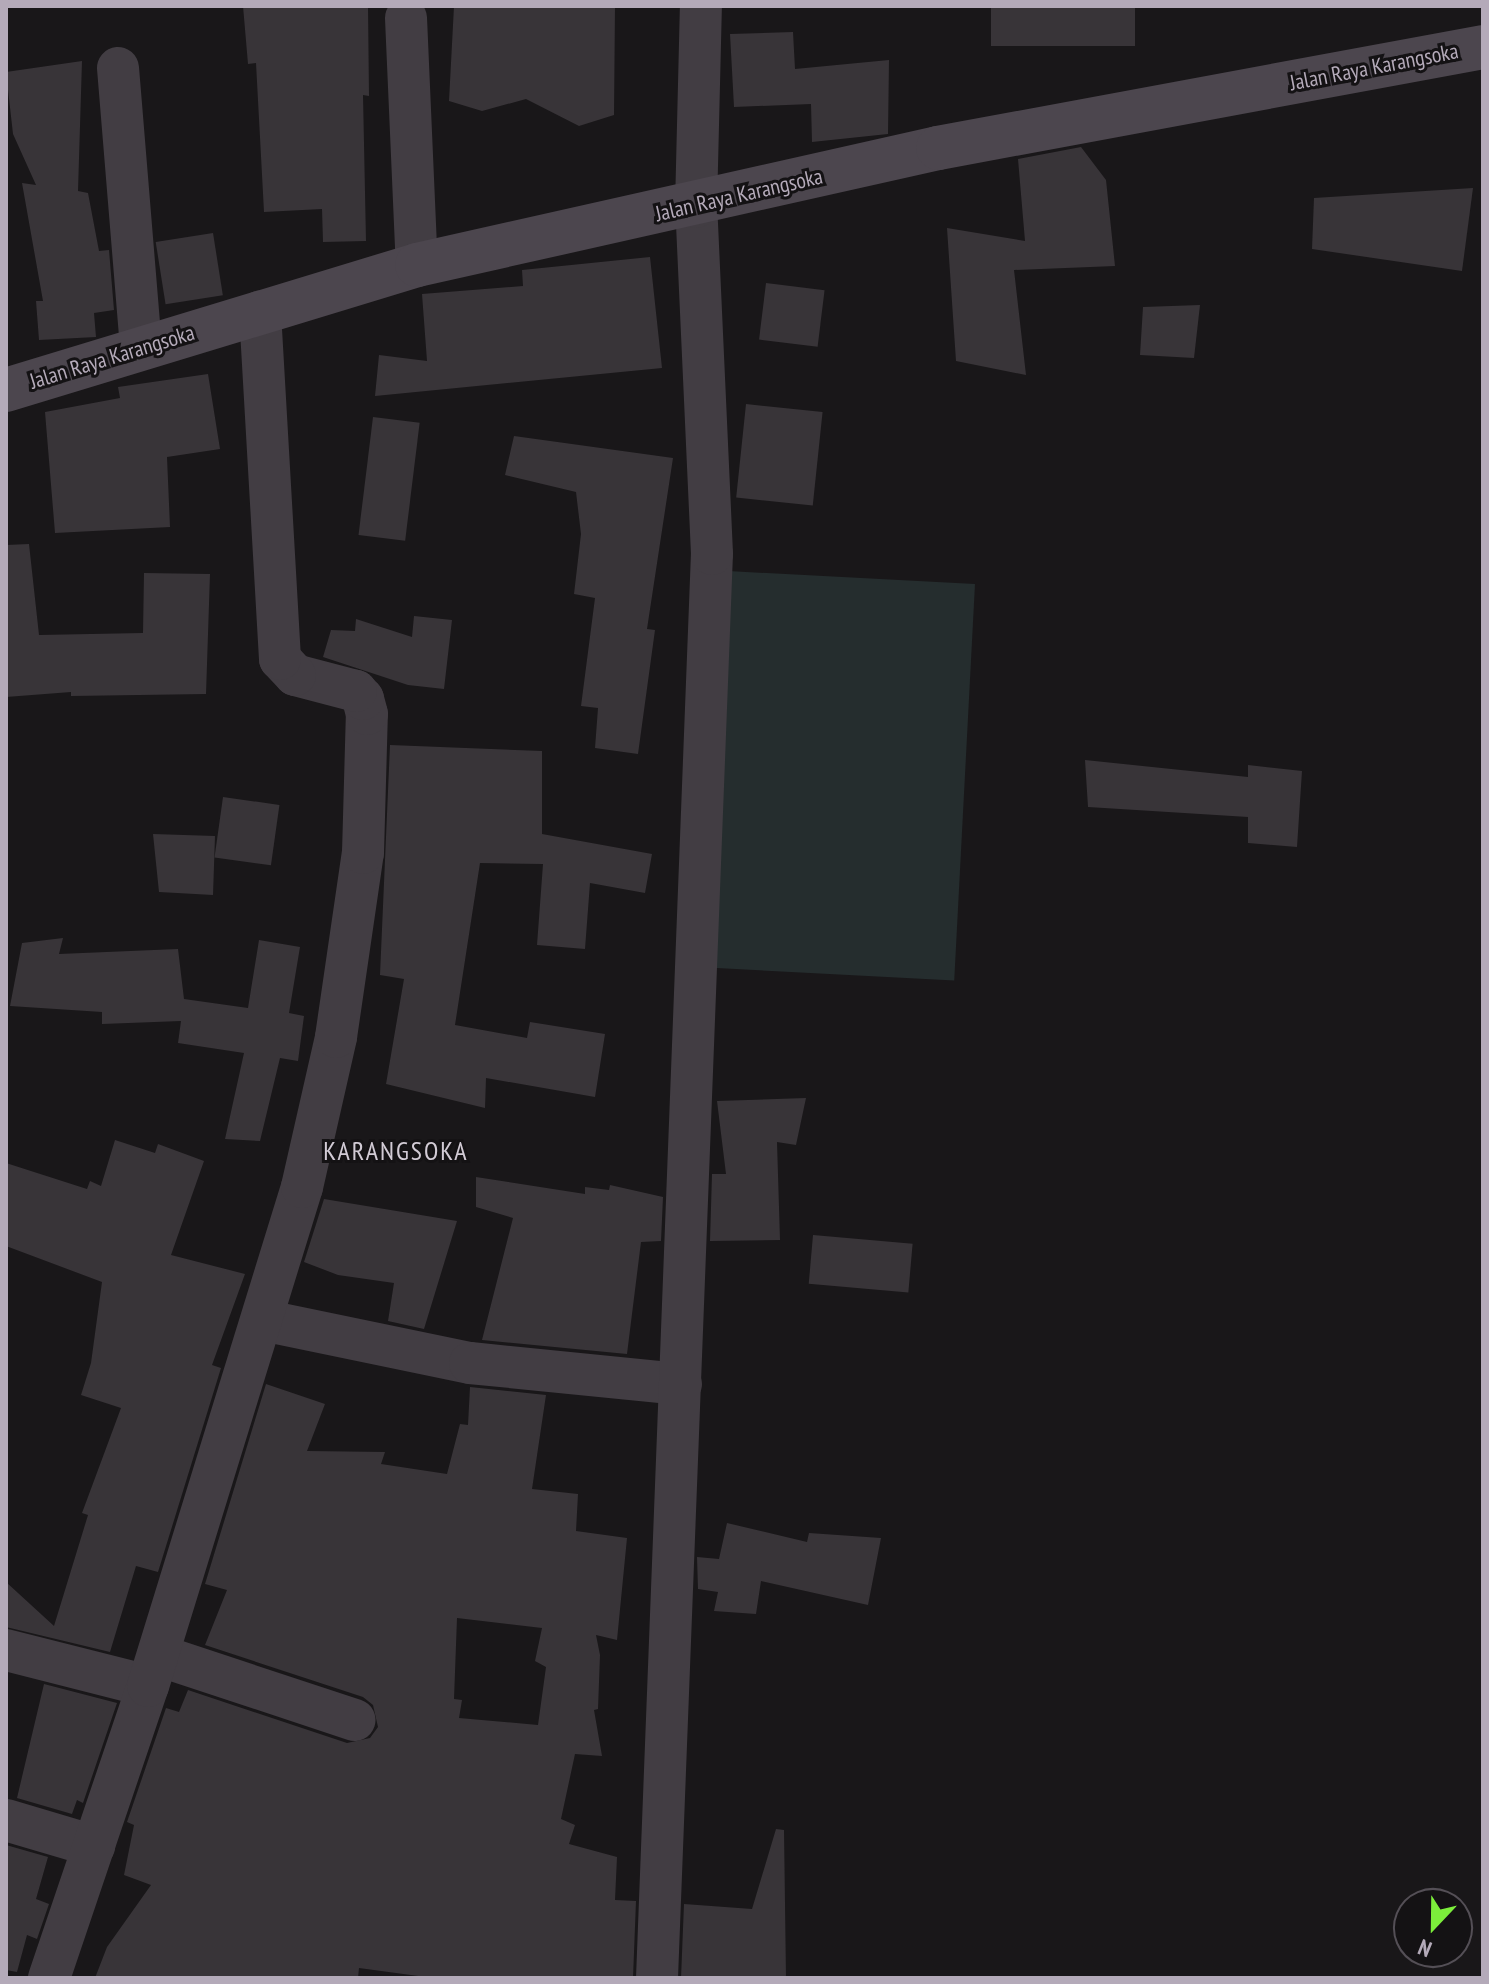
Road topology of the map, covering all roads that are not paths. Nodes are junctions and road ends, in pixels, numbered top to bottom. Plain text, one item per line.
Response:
1 (701, 6) edge
2 (406, 18) dead end
3 (1483, 47) edge
4 (118, 68) dead end
5 (696, 207) junction
6 (417, 265) junction
7 (260, 312) junction
8 (141, 348) junction
9 (6, 390) edge
10 (262, 1320) junction
11 (681, 1384) junction
12 (6, 1650) edge
13 (153, 1670) junction
14 (355, 1720) dead end
15 (6, 1820) edge
16 (94, 1846) junction
17 (49, 1978) edge
18 (657, 1978) edge

1 - 5 street
2 - 6 street
3 - 5 main road, Jalan Raya Karangsoka
4 - 8 street
5 - 6 main road, Jalan Raya Karangsoka
5 - 11 street
6 - 7 main road, Jalan Raya Karangsoka
7 - 8 main road, Jalan Raya Karangsoka
7 - 10 street
8 - 9 main road, Jalan Raya Karangsoka
10 - 11 street
10 - 13 street
11 - 18 street
12 - 13 street
13 - 14 street
13 - 16 street
15 - 16 street
16 - 17 street

